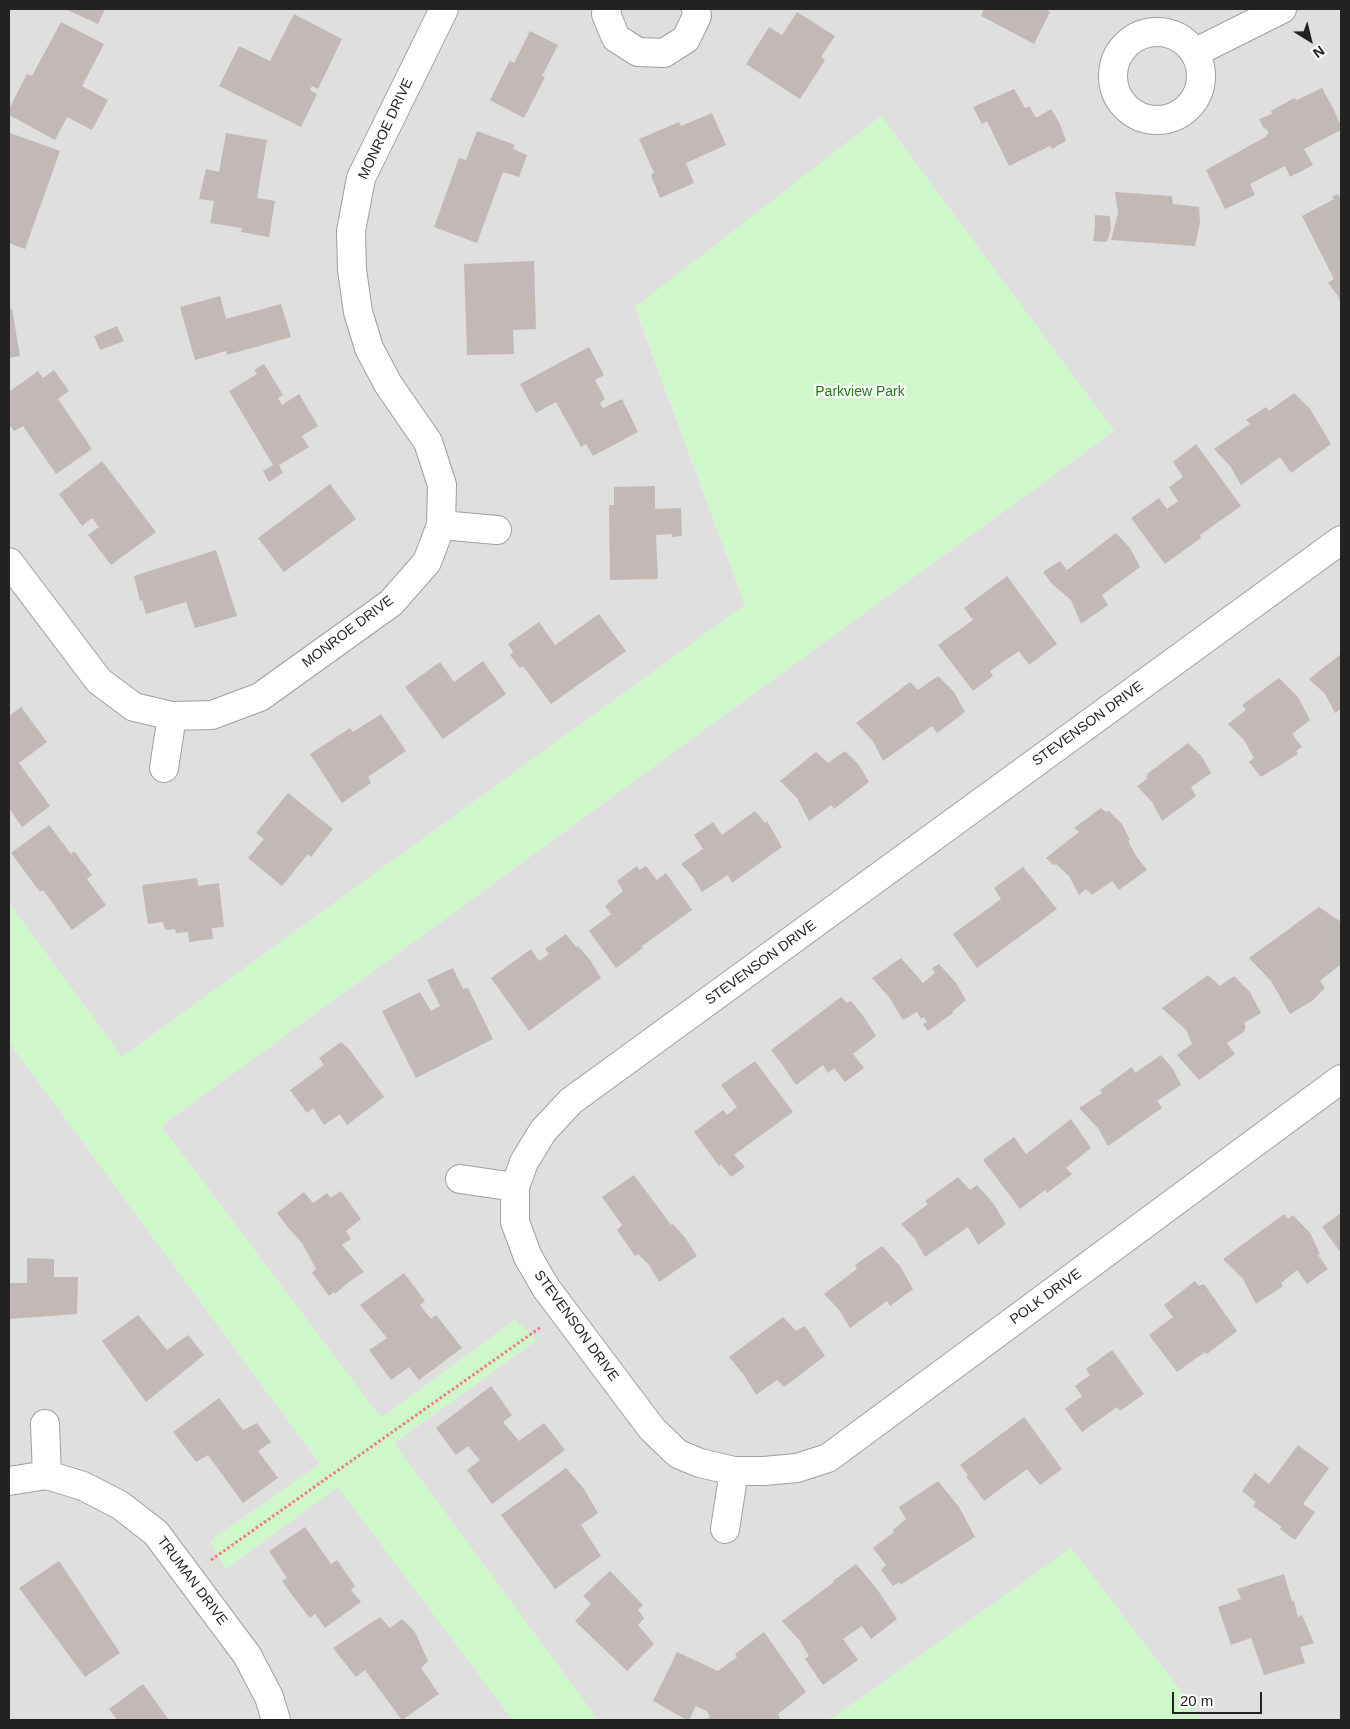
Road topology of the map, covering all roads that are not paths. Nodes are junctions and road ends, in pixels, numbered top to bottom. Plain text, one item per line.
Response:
1 (444, 9) edge
2 (607, 9) edge
3 (696, 9) edge
4 (1282, 9) edge
5 (1196, 52) dead end
6 (441, 525) junction
7 (497, 530) dead end
8 (1341, 540) edge
9 (9, 562) edge
10 (172, 716) junction
11 (164, 768) dead end
12 (1341, 1079) edge
13 (460, 1179) dead end
14 (515, 1186) junction
15 (45, 1424) dead end
16 (734, 1471) junction
17 (47, 1475) junction
18 (9, 1482) edge
19 (725, 1529) dead end
20 (276, 1720) edge

1 - 6 street, MONROE DRIVE
2 - 3 street
4 - 5 street
6 - 7 street
6 - 10 street, MONROE DRIVE
8 - 14 street, STEVENSON DRIVE
9 - 10 street, MONROE DRIVE
10 - 11 street
12 - 16 street, POLK DRIVE
13 - 14 street
14 - 16 street, STEVENSON DRIVE
15 - 17 street
16 - 19 street
17 - 18 street, TRUMAN DRIVE
17 - 20 street, TRUMAN DRIVE

